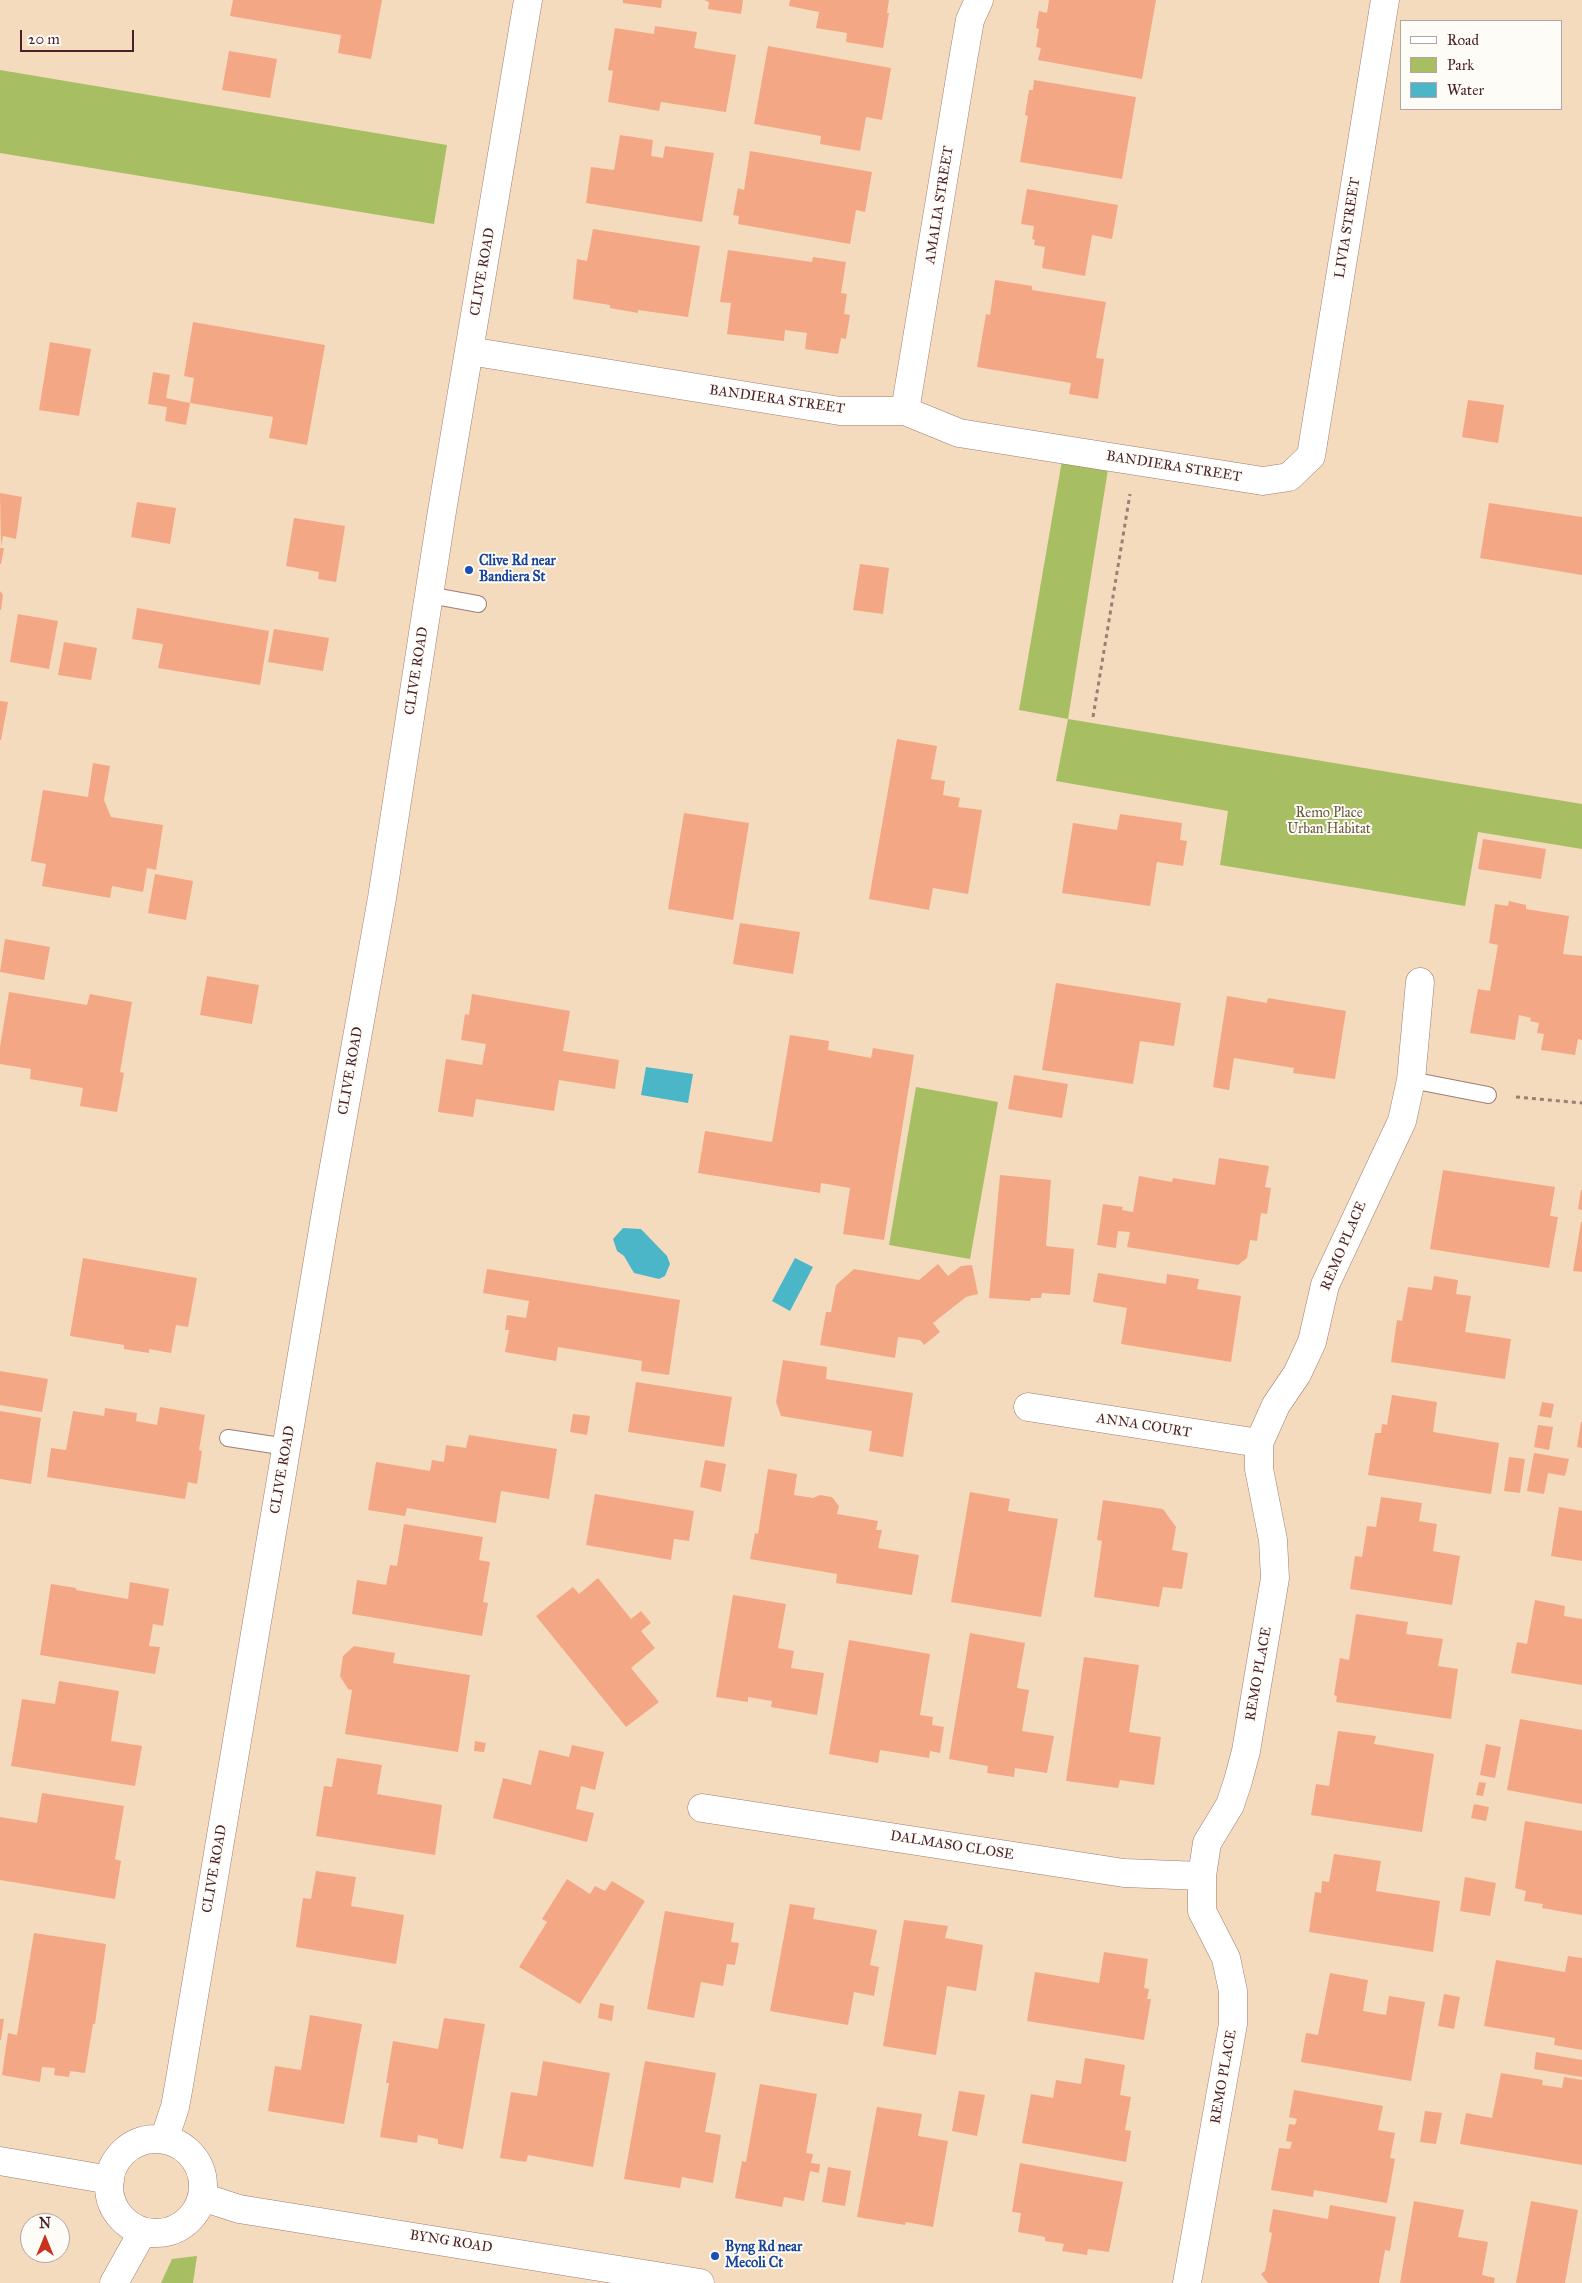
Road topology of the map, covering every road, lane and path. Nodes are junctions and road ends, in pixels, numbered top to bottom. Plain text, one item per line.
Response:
1 (528, 0) edge
2 (979, 0) edge
3 (1385, 0) edge
4 (469, 351) junction
5 (905, 411) junction
6 (1311, 456) joint
7 (1121, 492) dead end
8 (429, 596) junction
9 (478, 604) dead end
10 (1093, 717) dead end
11 (1420, 982) dead end
12 (1411, 1080) junction
13 (1488, 1095) joint
14 (1582, 1103) edge
15 (1028, 1407) dead end
16 (228, 1438) dead end
17 (1259, 1444) junction
18 (287, 1447) junction
19 (702, 1808) dead end
20 (1202, 1876) junction
21 (164, 2140) junction
22 (0, 2161) edge
23 (110, 2180) junction
24 (202, 2197) junction
25 (143, 2231) junction
26 (114, 2283) edge
27 (700, 2283) edge
28 (1187, 2283) edge

1 - 4 street, CLIVE ROAD
2 - 5 street, AMALIA STREET
3 - 6 street, LIVIA STREET
4 - 5 street, BANDIERA STREET
4 - 8 street, CLIVE ROAD
5 - 6 street, BANDIERA STREET
7 - 10 path
8 - 9 lane
8 - 18 street, CLIVE ROAD
11 - 12 street, REMO PLACE
12 - 13 lane
12 - 17 street, REMO PLACE
13 - 14 path
15 - 17 street, ANNA COURT
16 - 18 lane
17 - 20 street, REMO PLACE
18 - 21 street, CLIVE ROAD
19 - 20 street, DALMASO CLOSE
20 - 28 street, REMO PLACE
21 - 23 street
21 - 24 street
22 - 23 street
23 - 25 street
24 - 25 street
24 - 27 street, BYNG ROAD
25 - 26 street

